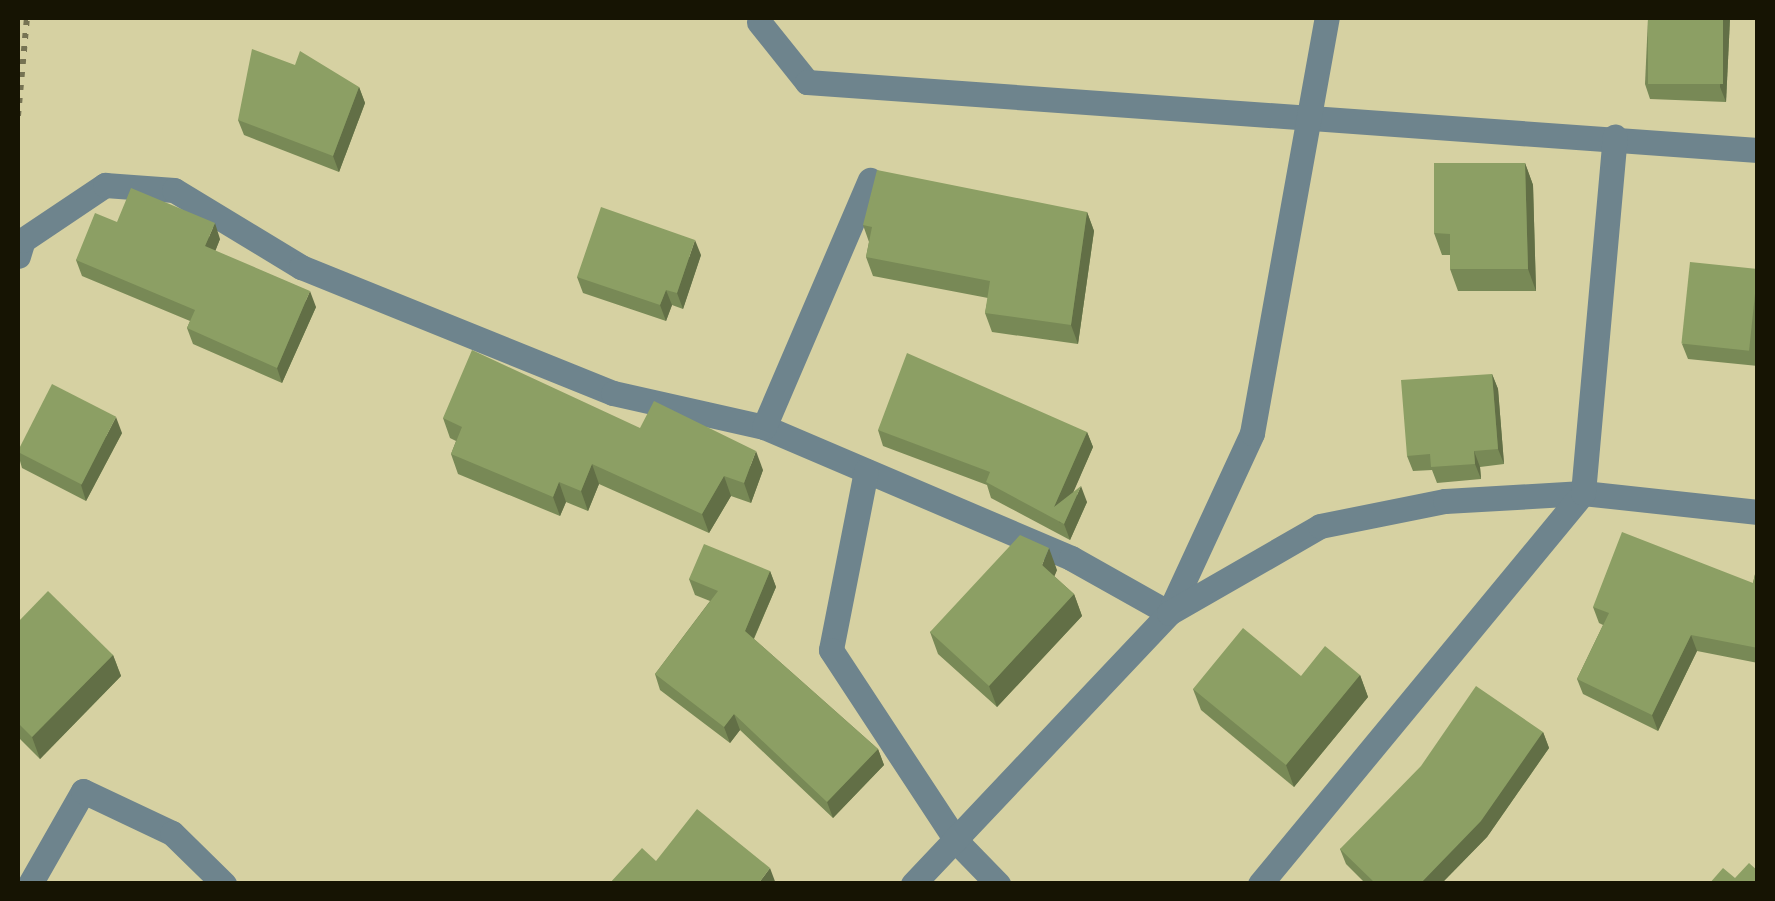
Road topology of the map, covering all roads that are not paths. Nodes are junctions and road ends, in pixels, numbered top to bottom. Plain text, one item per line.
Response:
1 (1327, 18) edge
2 (759, 22) dead end
3 (1305, 117) junction
4 (1615, 136) junction
5 (1758, 150) edge
6 (870, 180) edge
7 (18, 256) edge
8 (764, 426) junction
9 (866, 471) junction
10 (1584, 492) junction
11 (1758, 512) edge
12 (1170, 614) junction
13 (957, 842) junction
14 (30, 884) edge
15 (224, 884) edge
16 (912, 884) edge
17 (998, 884) edge
18 (1260, 884) edge

1 - 3 street
2 - 3 street
3 - 4 street
3 - 12 street
4 - 5 street
4 - 10 street
6 - 8 street
7 - 8 street
8 - 9 street
9 - 12 street
9 - 13 street
10 - 11 street
10 - 12 street
10 - 18 street
12 - 13 street
13 - 16 street
13 - 17 street
14 - 15 street

